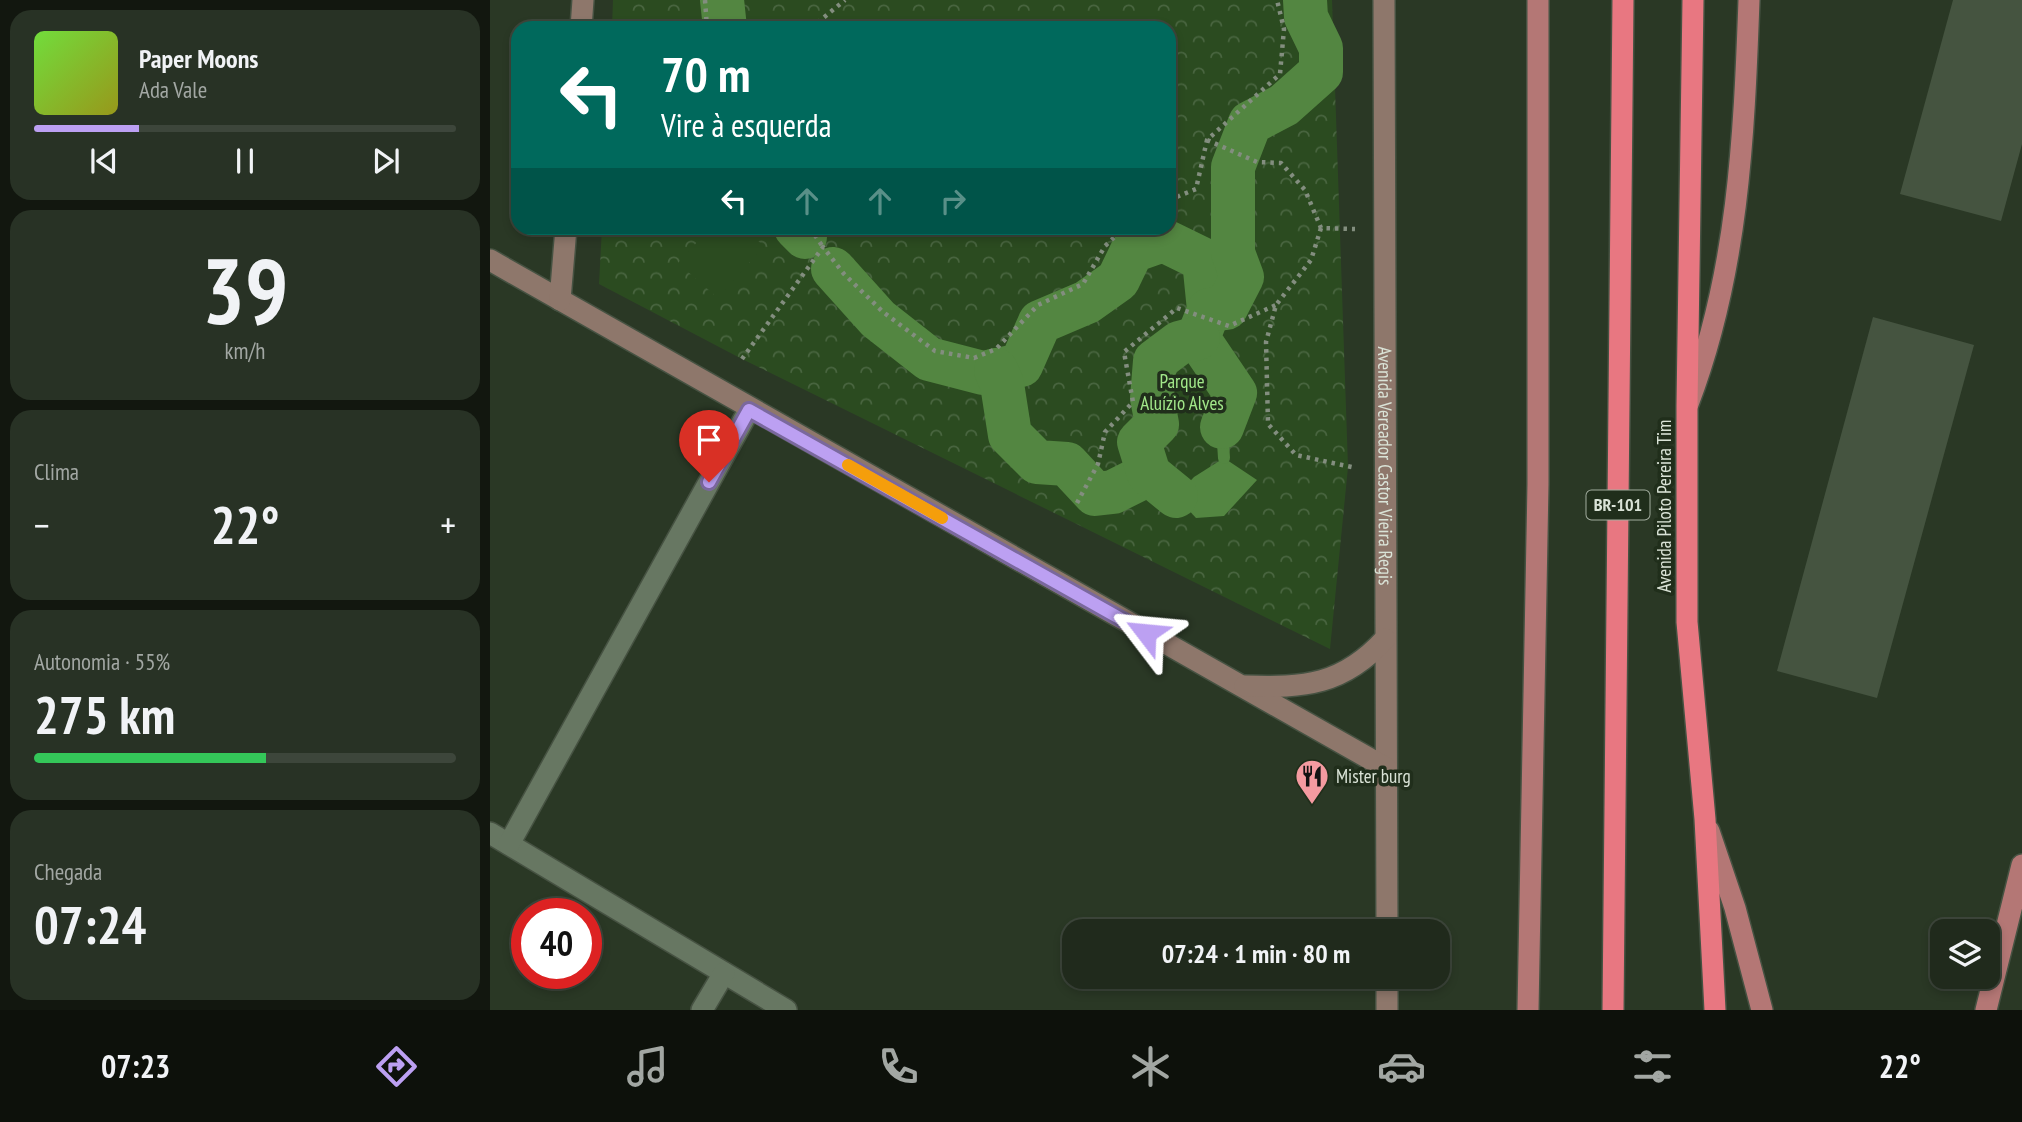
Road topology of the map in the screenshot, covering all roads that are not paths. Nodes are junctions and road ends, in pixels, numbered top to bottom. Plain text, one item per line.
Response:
1 (583, 0) edge
2 (1384, 0) edge
3 (1538, 0) edge
4 (1623, 0) edge
5 (1693, 0) edge
6 (1749, 0) edge
7 (582, 21) edge
8 (565, 235) edge
9 (490, 260) edge
10 (560, 300) junction
11 (1687, 406) junction
12 (749, 410) junction
13 (1385, 639) junction
14 (1240, 685) junction
15 (1386, 768) junction
16 (1704, 819) junction
17 (490, 833) edge
18 (509, 844) junction
19 (2022, 865) edge
20 (1387, 919) edge
21 (724, 973) junction
22 (1387, 989) edge
23 (702, 1010) edge
24 (786, 1010) edge
25 (1387, 1010) edge
26 (1528, 1010) edge
27 (1613, 1010) edge
28 (1715, 1010) edge
29 (1762, 1010) edge
30 (1986, 1010) edge

1 - 7 street
2 - 13 street, Avenida Vereador Castor Vieira Regis
3 - 26 main road
4 - 27 highway, BR-101
5 - 11 highway, Avenida Piloto Pereira Tim
6 - 11 main road
8 - 10 street
9 - 10 street
10 - 12 street
11 - 16 highway, Avenida Piloto Pereira Tim
12 - 14 street
12 - 18 street
13 - 14 street
13 - 15 street, Avenida Vereador Castor Vieira Regis
14 - 15 street
15 - 20 street, Avenida Vereador Castor Vieira Regis
16 - 28 highway, Avenida Piloto Pereira Tim
16 - 29 main road
17 - 18 street
18 - 21 street
19 - 30 main road
21 - 23 street
21 - 24 street
22 - 25 street

